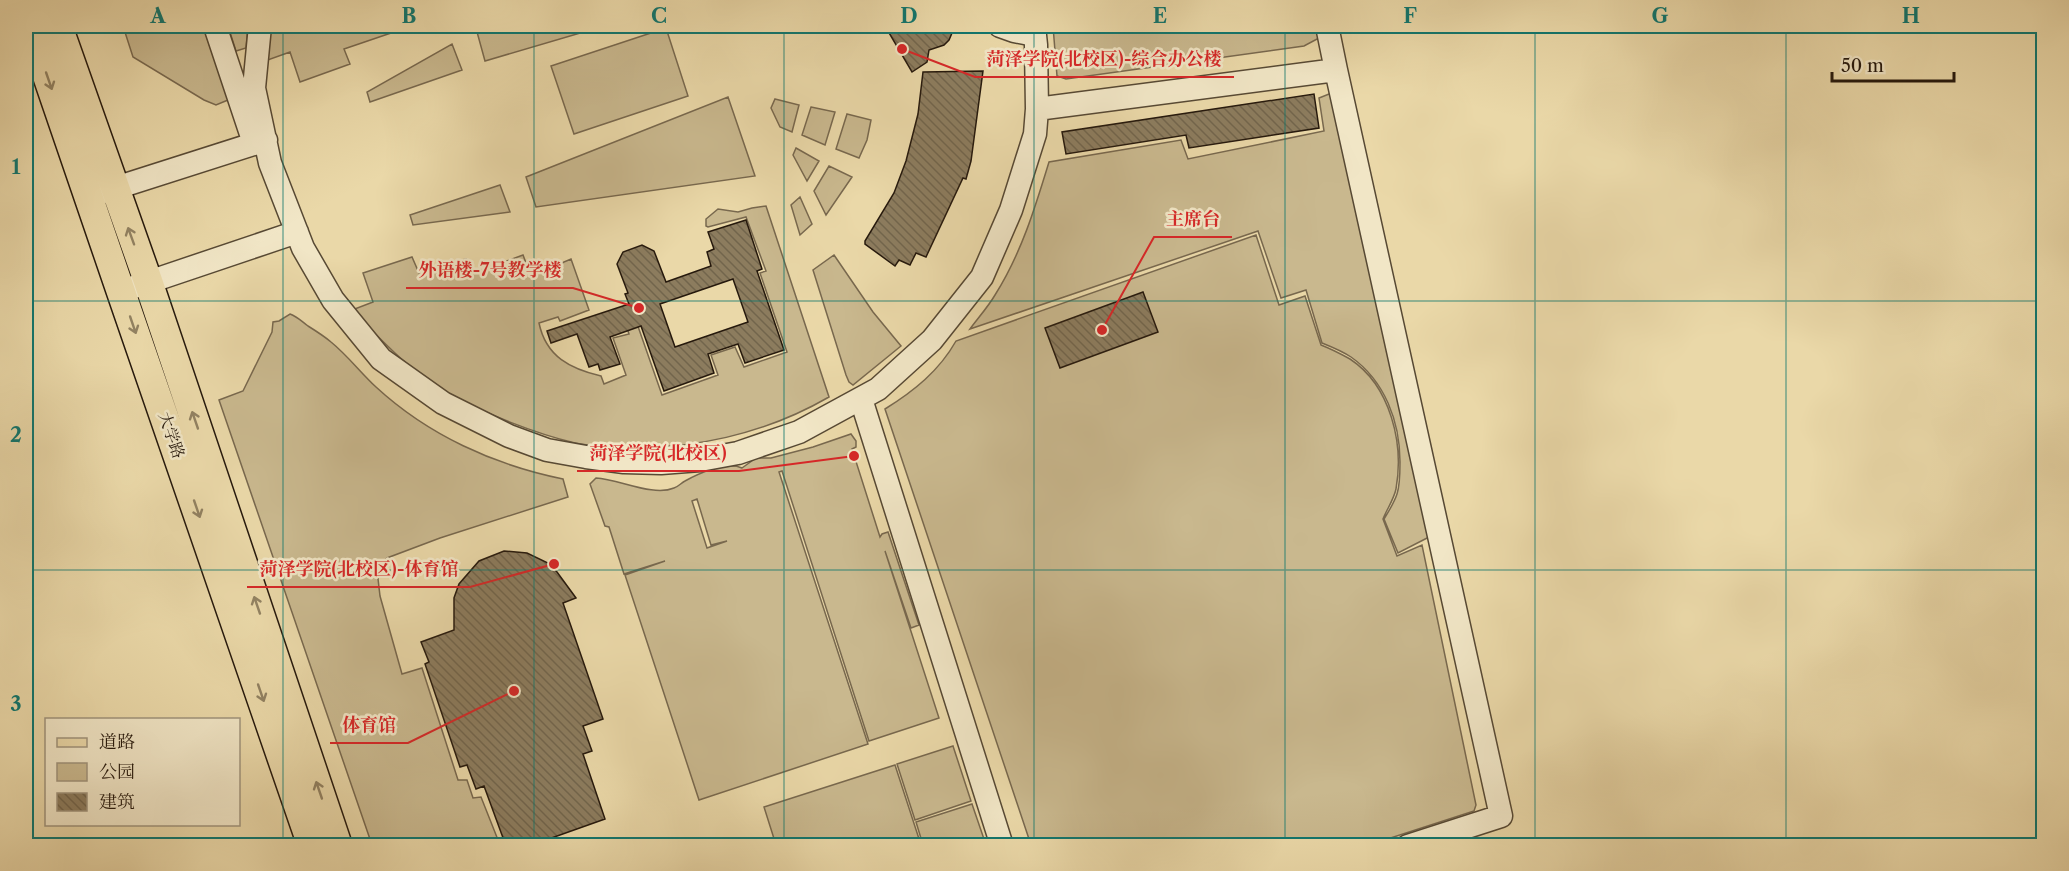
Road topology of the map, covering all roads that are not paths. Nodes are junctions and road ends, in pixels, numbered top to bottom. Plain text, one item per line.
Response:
1 (30, 26) edge
2 (58, 26) edge
3 (215, 26) edge
4 (260, 26) edge
5 (1000, 26) edge
6 (1327, 26) edge
7 (1035, 30) edge
8 (1336, 70) junction
9 (1037, 109) junction
10 (260, 142) junction
11 (101, 193) junction
12 (297, 232) junction
13 (148, 281) junction
14 (121, 292) junction
15 (861, 399) junction
16 (312, 846) edge
17 (338, 846) edge
18 (1002, 846) edge
19 (1408, 846) edge

1 -> 11 main road, 大学路
2 - 11 main road, 大学路
3 - 10 street
4 - 10 street
5 - 7 street
6 - 8 street
7 - 9 street
8 - 9 street
8 - 19 street
9 - 15 street
10 - 11 street
10 - 12 street
13 -> 11 main road, 大学路
11 - 14 main road, 大学路
12 - 13 street
12 - 15 street
13 - 14 street
17 -> 13 main road, 大学路
14 -> 16 main road, 大学路
15 - 18 street

